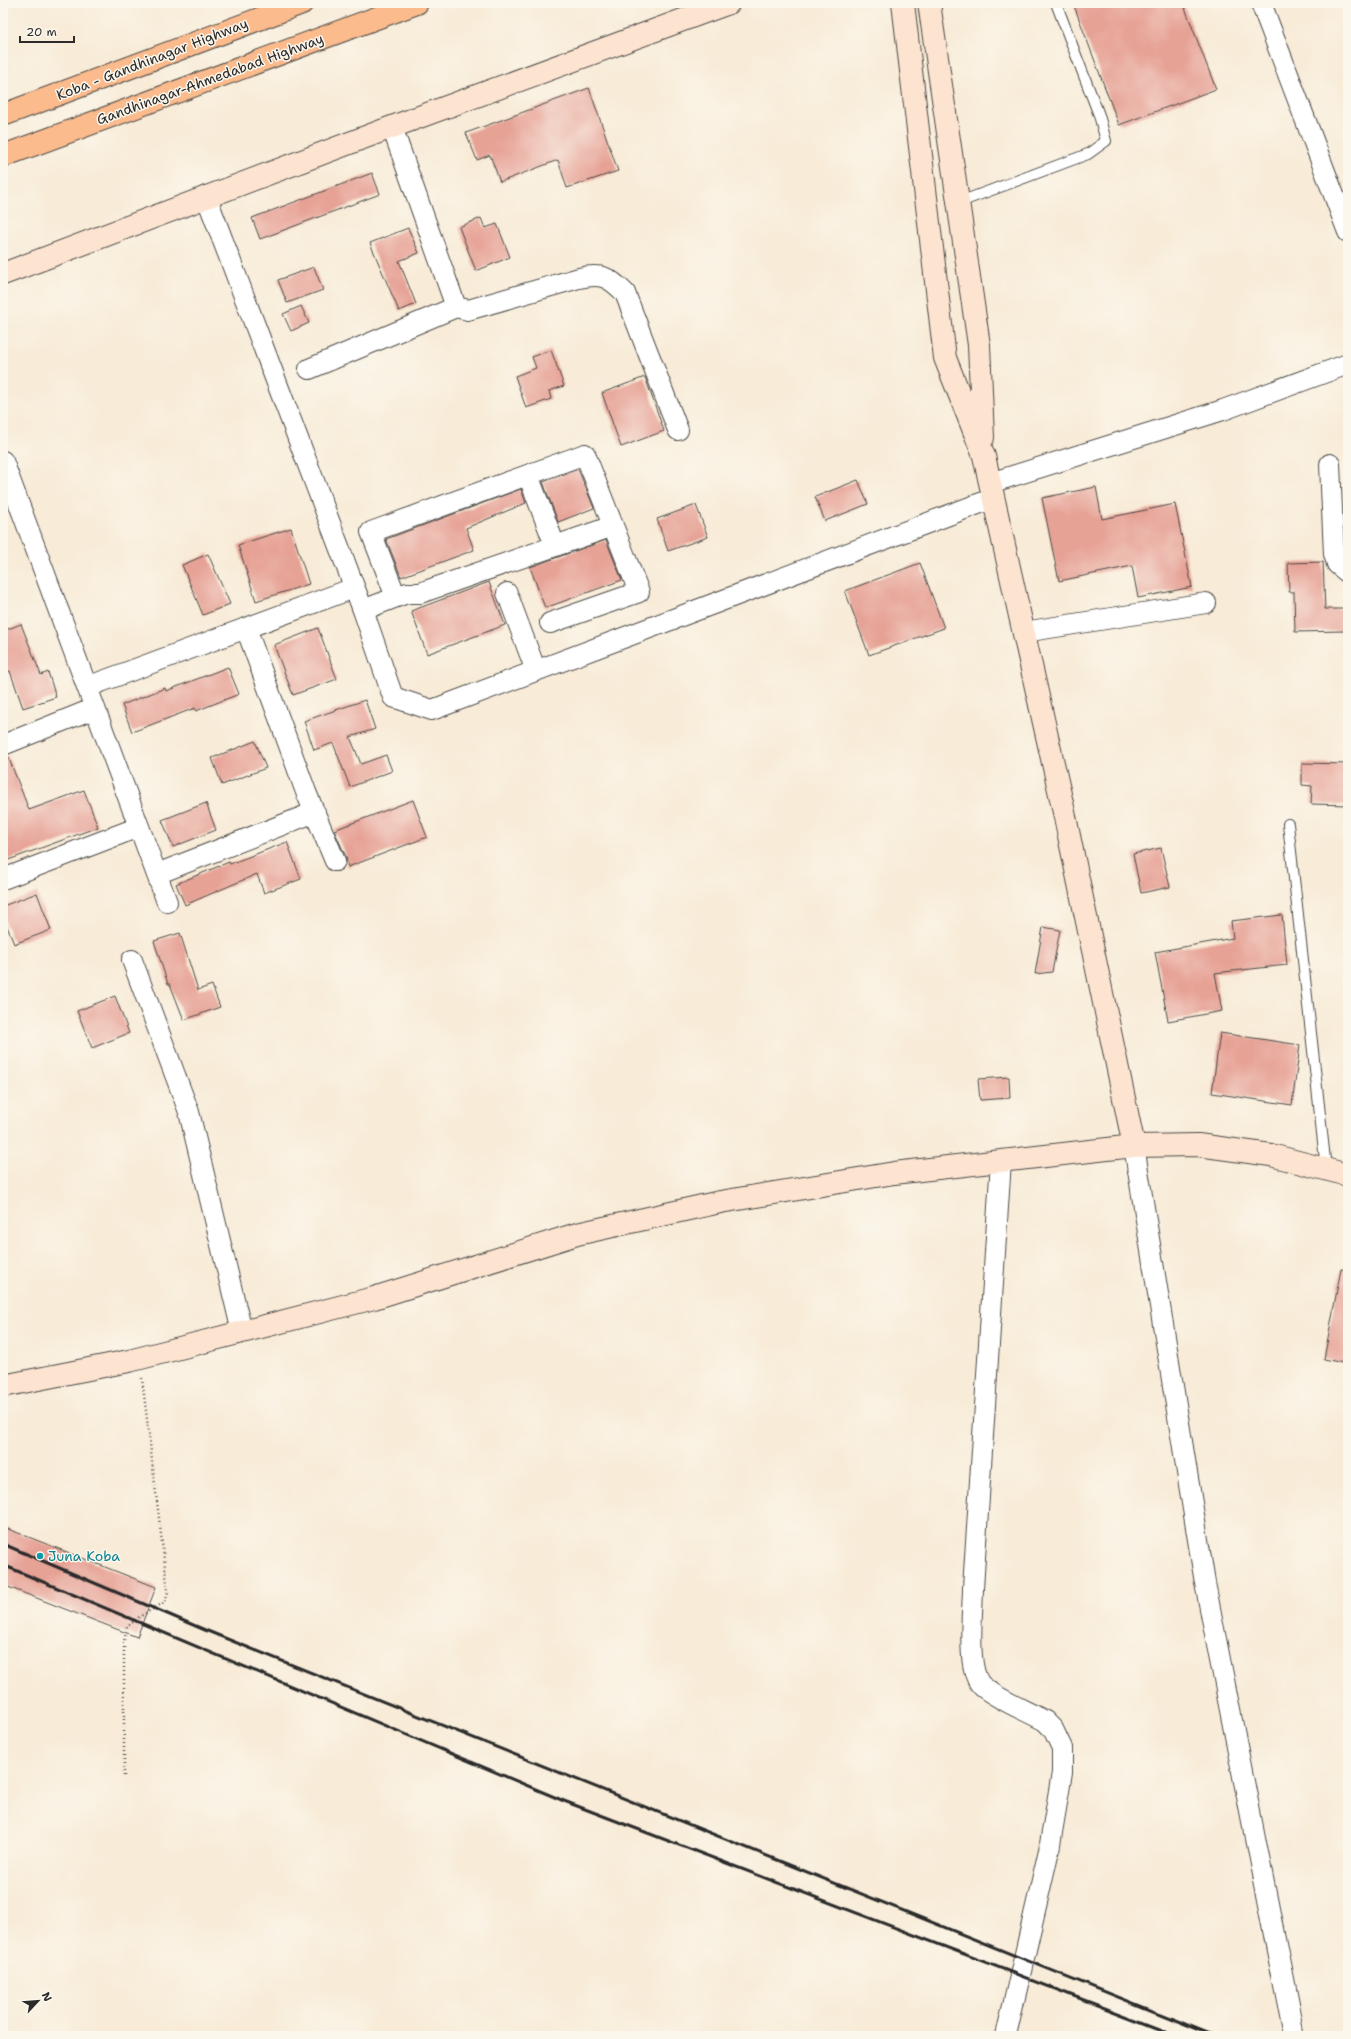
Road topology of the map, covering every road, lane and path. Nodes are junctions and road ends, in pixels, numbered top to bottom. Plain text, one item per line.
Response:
1 (302, 3) edge
2 (417, 3) edge
3 (729, 3) edge
4 (903, 3) edge
5 (929, 3) edge
6 (1056, 3) edge
7 (1262, 3) edge
8 (13, 104) edge
9 (3, 115) edge
10 (392, 127) junction
11 (3, 156) edge
12 (206, 196) junction
13 (957, 203) junction
14 (1348, 232) edge
15 (3, 274) edge
16 (456, 307) junction
17 (1348, 364) edge
18 (309, 369) dead end
19 (678, 430) dead end
20 (984, 456) junction
21 (3, 460) edge
22 (1330, 464) dead end
23 (528, 475) junction
24 (992, 490) junction
25 (9, 497) edge
26 (611, 520) junction
27 (551, 535) junction
28 (1348, 573) edge
29 (354, 588) junction
30 (507, 592) dead end
31 (402, 595) junction
32 (1206, 603) dead end
33 (363, 610) junction
34 (550, 623) dead end
35 (246, 628) junction
36 (1024, 632) junction
37 (536, 671) junction
38 (87, 687) junction
39 (95, 708) junction
40 (3, 745) edge
41 (314, 812) junction
42 (1288, 824) dead end
43 (139, 827) junction
44 (335, 861) dead end
45 (157, 874) junction
46 (3, 879) edge
47 (167, 902) dead end
48 (132, 960) dead end
49 (1134, 1146) junction
50 (1001, 1161) junction
51 (1326, 1169) junction
52 (1348, 1175) edge
53 (242, 1332) junction
54 (140, 1358) junction
55 (3, 1386) edge
56 (124, 1776) dead end
57 (1006, 2036) edge
58 (1294, 2036) edge

1 - 8 main road, Koba - Gandhinagar Highway
2 - 11 main road, Gandhinagar-Ahmedabad Highway
3 - 10 street
4 - 20 street
5 - 13 street
6 - 13 lane
7 - 14 street
8 - 9 main road, Koba - Gandhinagar Highway
10 - 12 street
10 - 16 street
12 - 15 street
12 - 29 street
13 - 20 street
16 - 18 street
16 - 19 street
17 - 24 street
20 - 24 street
21 - 25 street
22 - 28 street
23 - 26 street
23 - 27 street
23 - 31 street
24 - 36 street
24 - 37 street
25 - 38 street
26 - 27 street
26 - 31 street
26 - 34 street
27 - 31 street
29 - 33 street
29 - 35 street
30 - 37 street
31 - 33 street
32 - 36 street
33 - 37 street
35 - 38 street
35 - 41 street
36 - 49 street
38 - 39 street
39 - 40 street
39 - 43 street
41 - 44 street
41 - 45 street
42 - 51 lane
43 - 45 street
43 - 46 street
45 - 47 street
48 - 53 street
49 - 50 street
49 - 51 street
49 - 58 street
50 - 53 street
50 - 57 street
51 - 52 street
53 - 54 street
54 - 55 street
54 - 56 path

